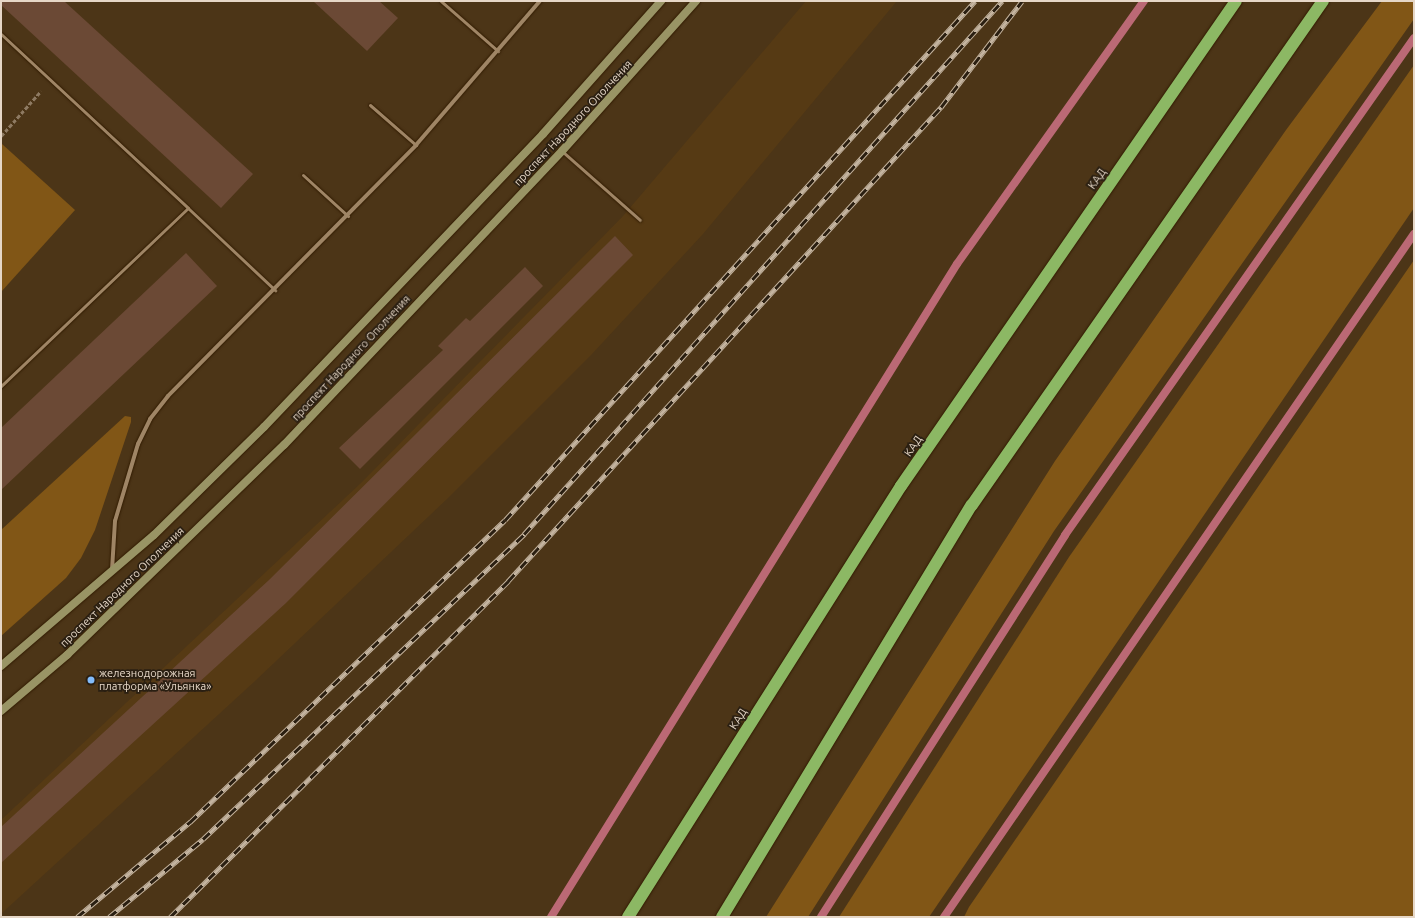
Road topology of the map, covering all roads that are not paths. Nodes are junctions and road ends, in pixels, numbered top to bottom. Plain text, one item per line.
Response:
1 (441, 1) edge
2 (540, 1) edge
3 (661, 1) edge
4 (696, 1) edge
5 (1236, 1) edge
6 (1323, 1) edge
7 (1, 34) edge
8 (498, 51) junction
9 (370, 105) dead end
10 (416, 145) junction
11 (562, 151) junction
12 (304, 175) dead end
13 (188, 208) junction
14 (348, 216) junction
15 (640, 220) dead end
16 (275, 290) junction
17 (1, 386) edge
18 (112, 573) junction
19 (1, 666) edge
20 (1, 711) edge
21 (628, 917) edge
22 (722, 917) edge

1 - 8 lane
2 - 8 street, проспект Народного Ополчения
3 - 18 main road, проспект Народного Ополчения
4 - 11 main road, проспект Народного Ополчения
5 - 21 highway, КАД
6 - 22 highway
7 - 13 lane
8 - 10 street, проспект Народного Ополчения
9 - 10 lane
10 - 14 street, проспект Народного Ополчения
11 - 15 lane
11 - 20 main road, проспект Народного Ополчения
12 - 14 lane
13 - 16 lane
13 - 17 lane
14 - 16 street, проспект Народного Ополчения
16 - 18 street, проспект Народного Ополчения
18 - 19 main road, проспект Народного Ополчения

